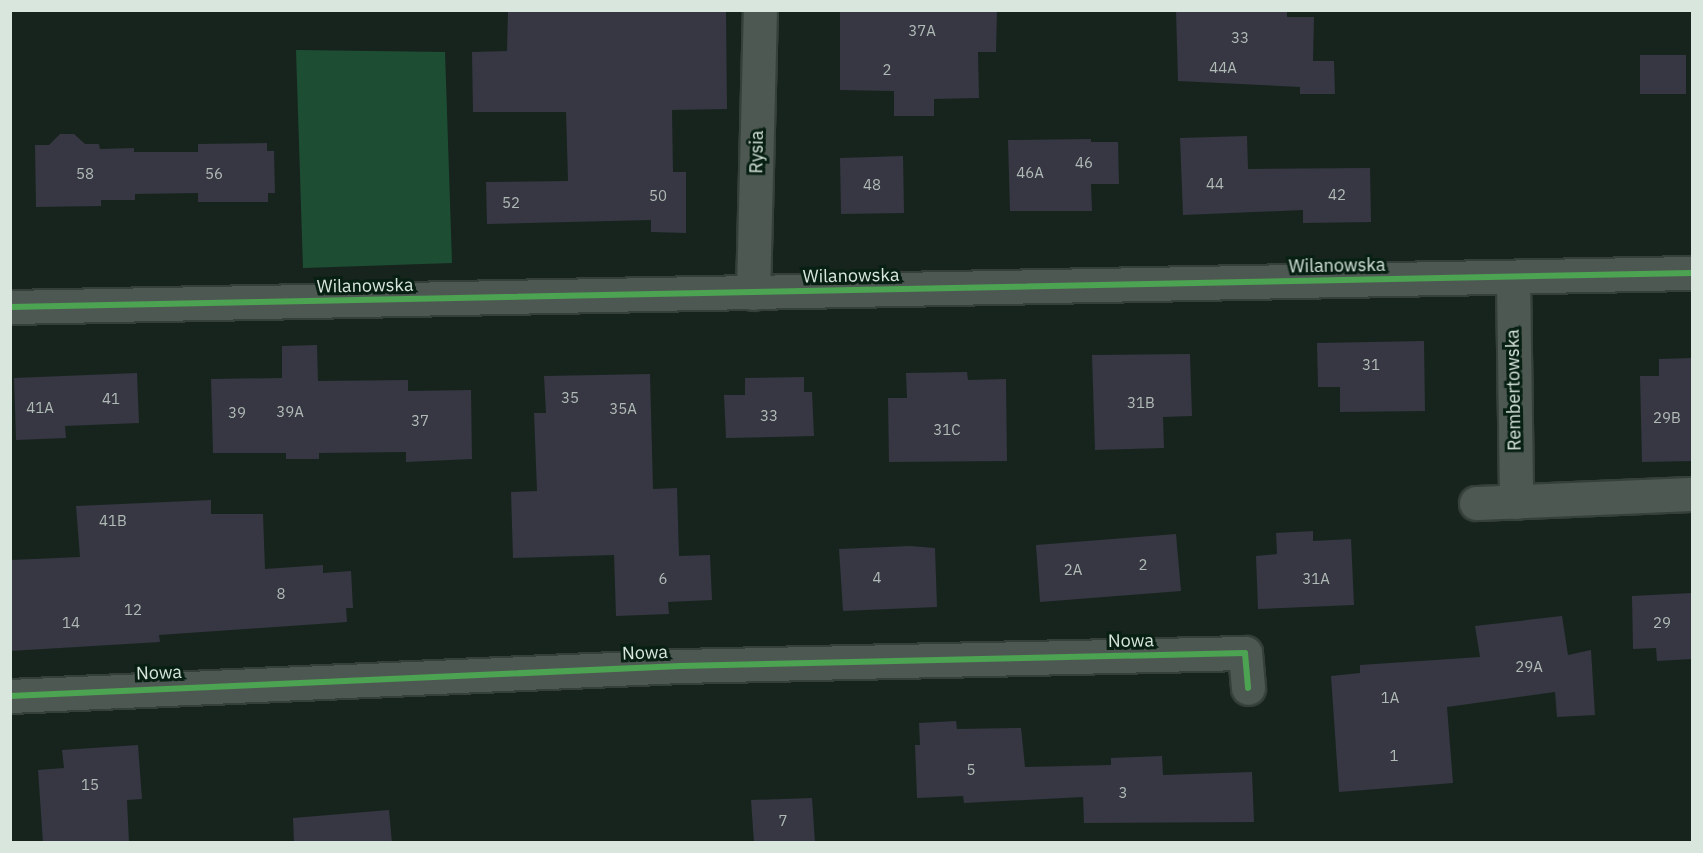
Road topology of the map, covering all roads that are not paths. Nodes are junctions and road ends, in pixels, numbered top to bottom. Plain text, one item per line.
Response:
1 (760, 10) edge
2 (1692, 273) edge
3 (1513, 278) junction
4 (753, 293) junction
5 (10, 308) edge
6 (1692, 494) edge
7 (1516, 502) junction
8 (1476, 503) dead end
9 (1248, 688) dead end
10 (10, 696) edge

1 - 4 street, Rysia
2 - 3 street, Wilanowska
3 - 4 street, Wilanowska
3 - 7 street, Rembertowska
4 - 5 street, Wilanowska
6 - 7 street
7 - 8 street
9 - 10 street, Nowa

